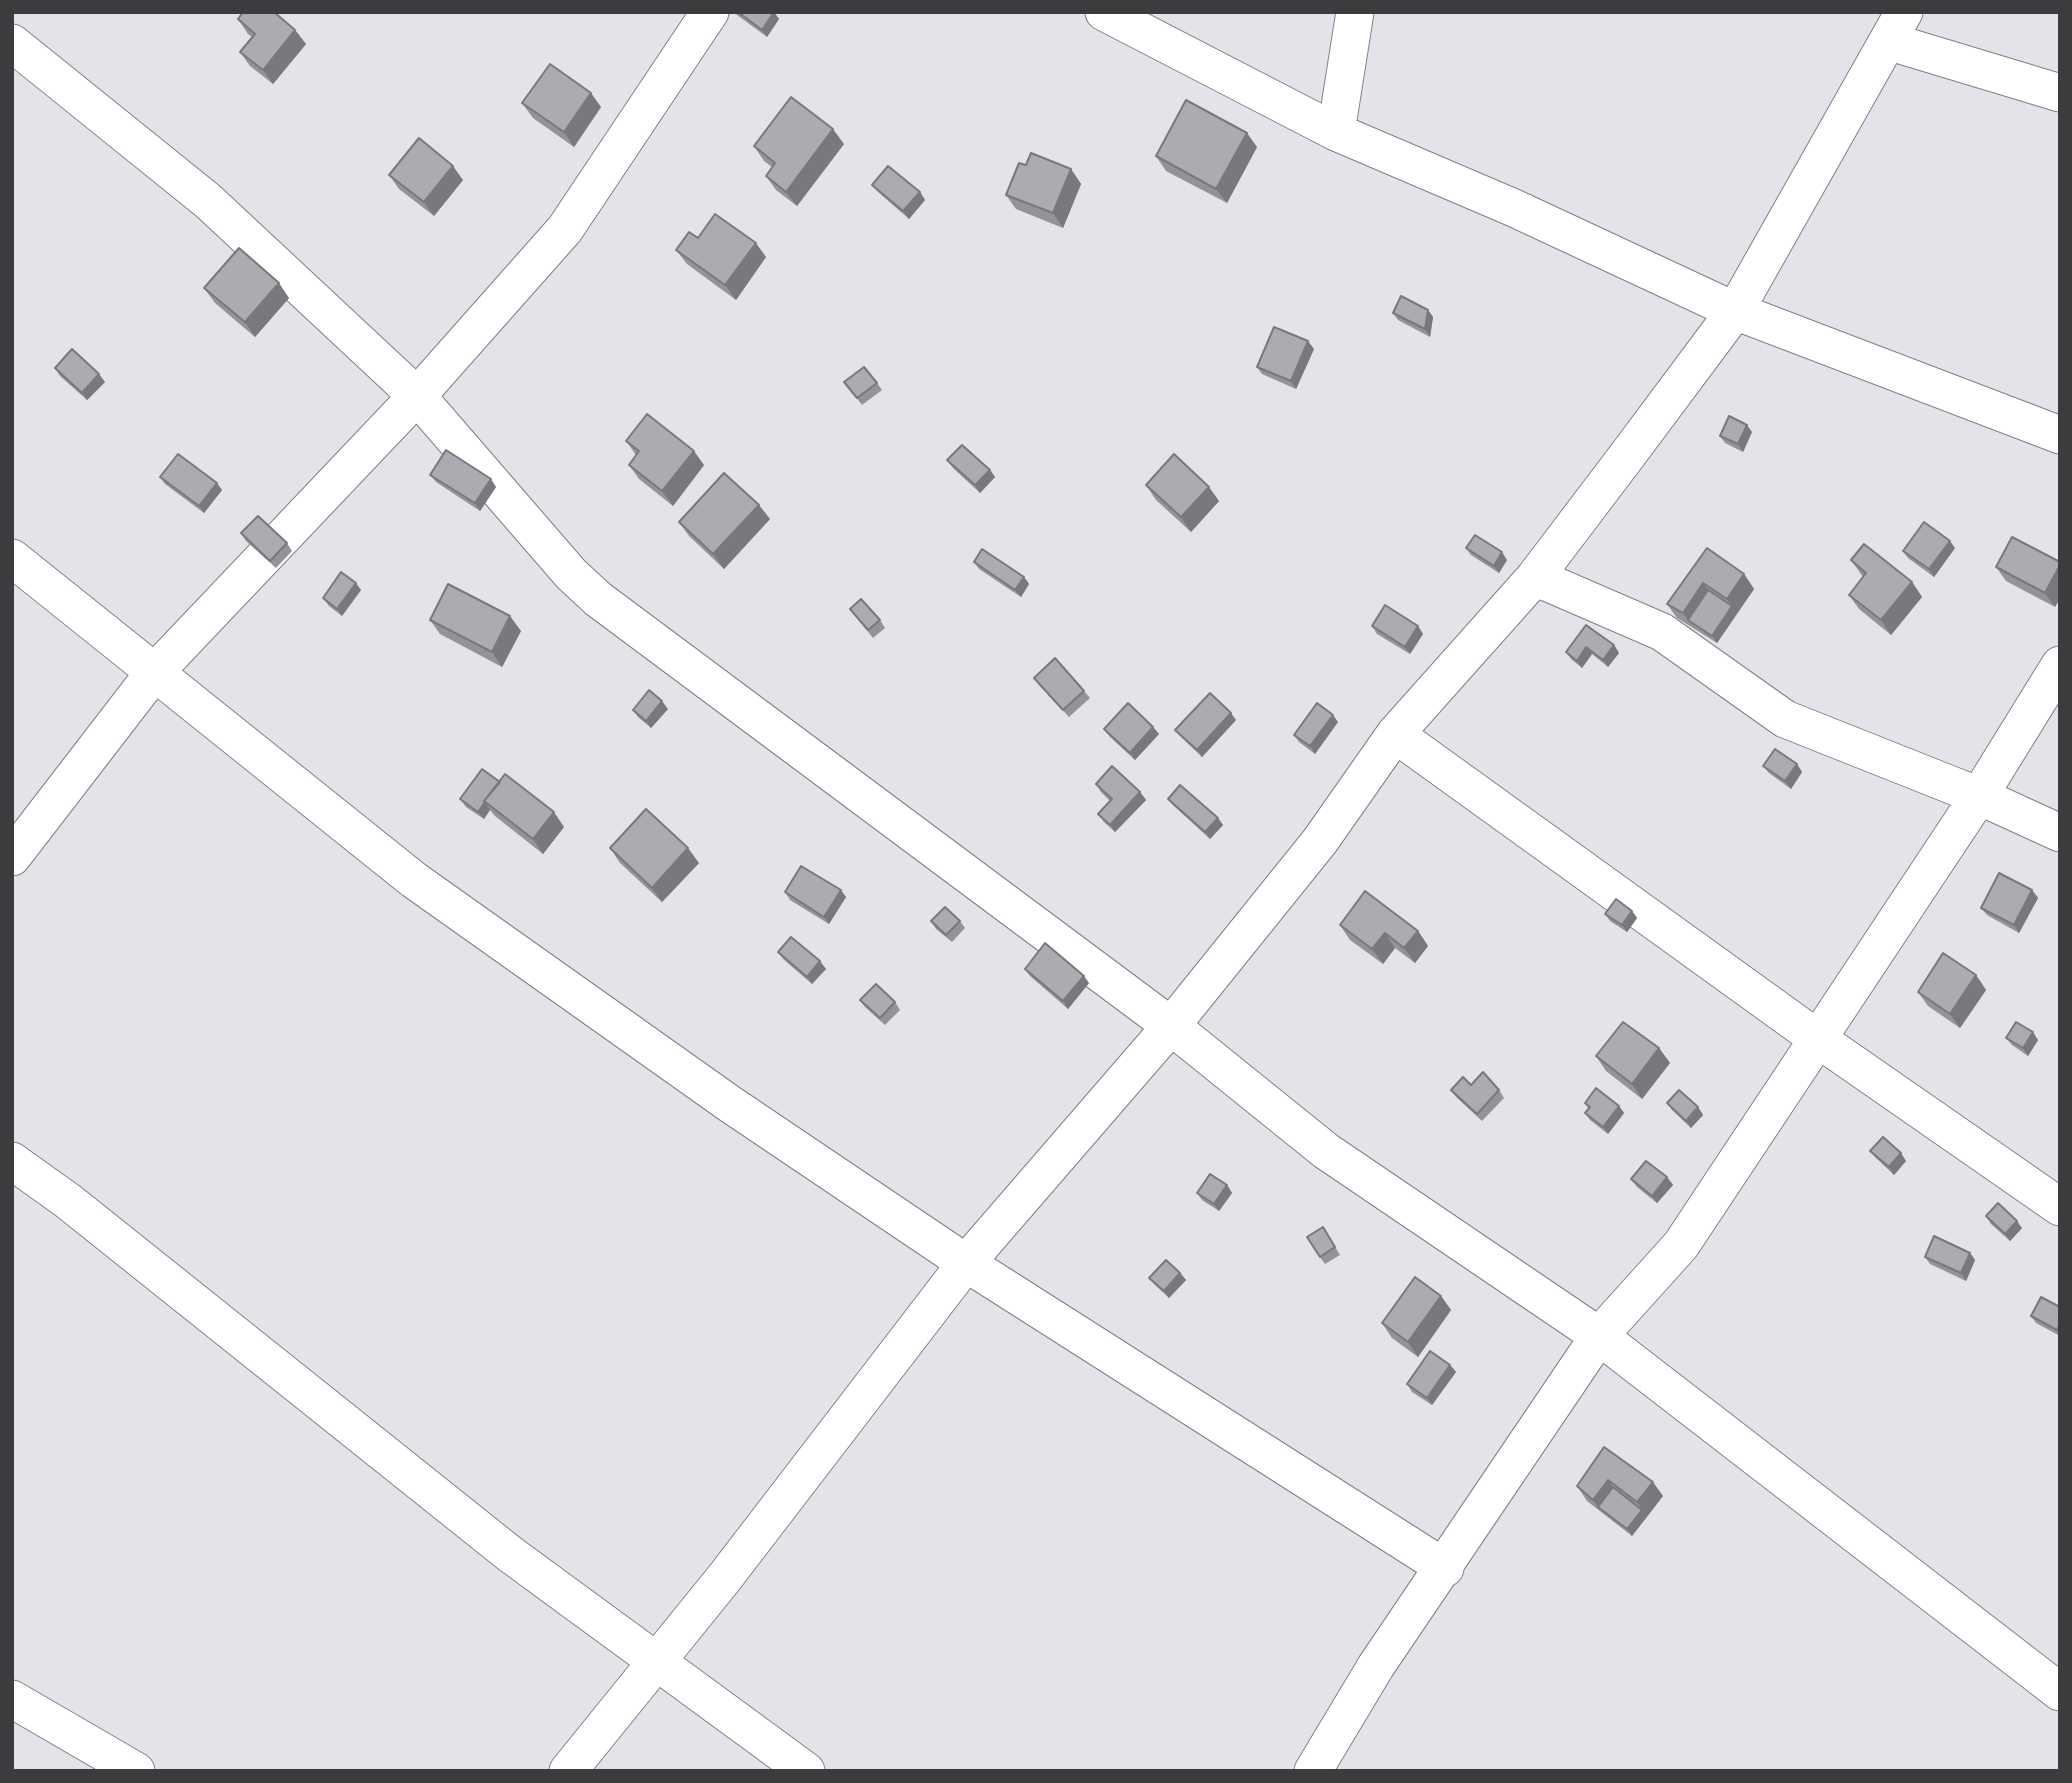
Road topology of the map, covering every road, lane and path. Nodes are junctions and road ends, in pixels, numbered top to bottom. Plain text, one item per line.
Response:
1 (710, 12) edge
2 (1104, 12) edge
3 (1355, 12) edge
4 (1897, 27) edge
5 (12, 43) edge
6 (2060, 93) edge
7 (1336, 132) junction
8 (1735, 311) junction
9 (417, 396) junction
10 (2060, 435) edge
11 (12, 558) edge
12 (1535, 577) junction
13 (2060, 665) edge
14 (153, 674) junction
15 (1395, 734) junction
16 (1979, 796) junction
17 (2060, 833) edge
18 (12, 857) edge
19 (1171, 1027) junction
20 (1818, 1039) junction
21 (12, 1161) edge
22 (2060, 1207) edge
23 (966, 1263) junction
24 (1599, 1336) junction
25 (1445, 1568) junction
26 (656, 1660) junction
27 (2060, 1692) edge
28 (12, 1699) edge
29 (136, 1771) edge
30 (568, 1771) edge
31 (806, 1771) edge
32 (1313, 1771) edge

1 - 9 street
2 - 7 street
3 - 7 street
4 - 6 street
4 - 8 street
5 - 9 street
7 - 8 street
8 - 10 street
8 - 12 street
9 - 14 street
9 - 19 street
11 - 14 street
12 - 15 street
12 - 16 street
13 - 16 street
14 - 18 street
14 - 23 street
15 - 19 street
15 - 20 street
16 - 17 street
16 - 20 street
19 - 23 street
19 - 24 street
20 - 22 street
20 - 24 street
21 - 26 street
23 - 25 street
23 - 26 street
24 - 25 street
24 - 27 street
25 - 32 street
26 - 30 street
26 - 31 street
28 - 29 street

